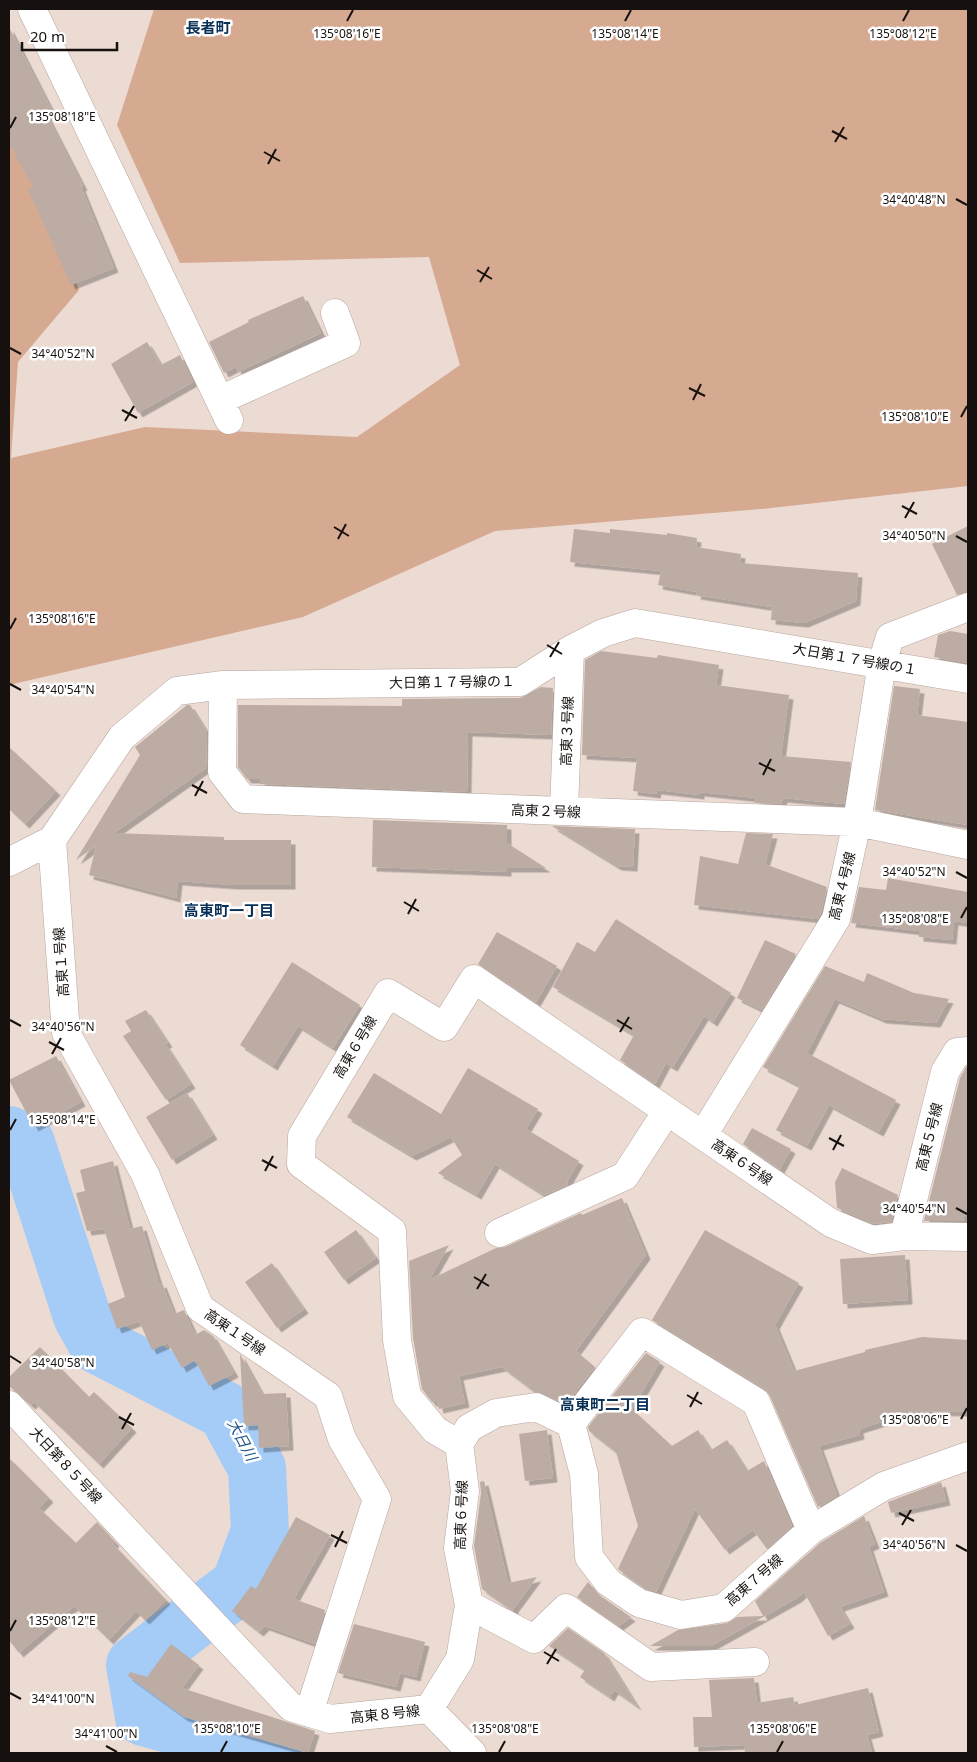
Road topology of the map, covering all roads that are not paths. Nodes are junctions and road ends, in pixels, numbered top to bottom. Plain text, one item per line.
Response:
1 (32, 9) edge
2 (335, 313) dead end
3 (968, 607) edge
4 (570, 650) junction
5 (882, 663) junction
6 (968, 678) edge
7 (223, 685) junction
8 (564, 811) junction
9 (857, 822) junction
10 (51, 841) junction
11 (968, 845) edge
12 (9, 862) edge
13 (968, 1051) edge
14 (667, 1111) junction
15 (703, 1135) junction
16 (499, 1233) dead end
17 (904, 1236) junction
18 (968, 1237) edge
19 (9, 1405) edge
20 (571, 1424) junction
21 (459, 1444) junction
22 (968, 1456) edge
23 (811, 1530) junction
24 (469, 1605) junction
25 (755, 1662) dead end
26 (285, 1700) joint
27 (429, 1709) junction
28 (309, 1713) junction
29 (465, 1750) edge

1 - 2 street
3 - 5 street, 高東４号線
4 - 5 street, 大日第１７号線の１
4 - 7 street, 大日第１７号線の１
4 - 8 street, 高東３号線
5 - 6 street, 大日第１７号線の１
5 - 9 street, 高東４号線
7 - 8 street, 高東２号線
7 - 10 street, 大日第１７号線の１
8 - 9 street, 高東２号線
9 - 11 street, 高東２号線
9 - 15 street, 高東４号線
10 - 12 street
10 - 28 street, 高東１号線
13 - 17 street, 高東５号線
14 - 15 street, 高東６号線
14 - 16 street
14 - 21 street, 高東６号線
15 - 17 street, 高東６号線
17 - 18 street, 高東６号線
19 - 26 street, 大日第８５号線
20 - 21 street
20 - 23 street
20 - 23 street, 高東７号線
21 - 24 street, 高東６号線
22 - 23 street, 高東７号線
24 - 25 street
24 - 27 street, 高東６号線
26 - 28 street, 高東８号線
27 - 28 street, 高東８号線
27 - 29 street, 高東８号線

